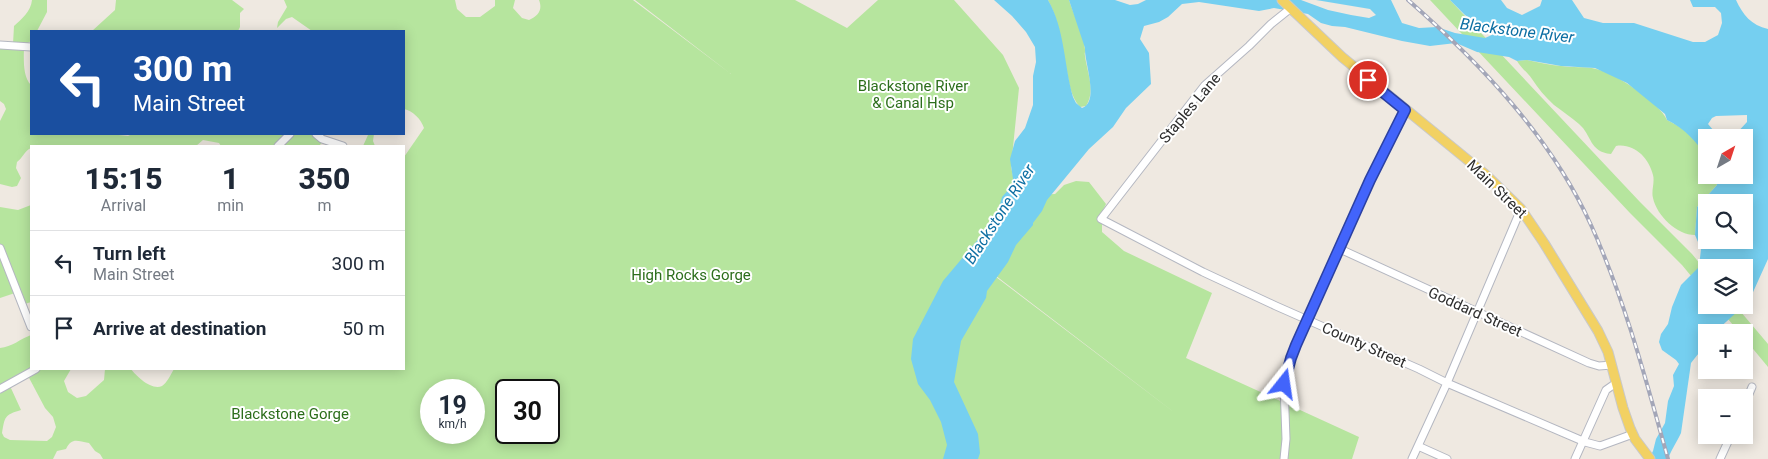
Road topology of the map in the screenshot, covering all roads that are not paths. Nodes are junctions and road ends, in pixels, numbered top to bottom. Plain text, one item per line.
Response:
1 (1282, 0) edge
2 (1288, 10) junction
3 (0, 44) edge
4 (30, 47) edge
5 (1405, 110) junction
6 (289, 135) edge
7 (317, 135) edge
8 (279, 145) edge
9 (340, 145) edge
10 (1521, 209) junction
11 (1101, 219) joint
12 (0, 248) edge
13 (1340, 249) junction
14 (1477, 312) junction
15 (1307, 320) junction
16 (30, 324) edge
17 (1612, 365) junction
18 (34, 370) edge
19 (1447, 383) junction
20 (1616, 383) junction
21 (0, 389) edge
22 (1634, 436) junction
23 (1583, 442) junction
24 (1727, 444) edge
25 (1418, 446) junction
26 (1284, 459) edge
27 (1412, 459) edge
28 (1447, 459) edge
29 (1575, 459) edge
30 (1650, 459) edge
31 (1720, 459) edge

1 - 2 main road, Main Street
2 - 5 main road, Main Street
2 - 11 street, Staples Lane
3 - 4 street
5 - 10 main road, Main Street
5 - 13 street
6 - 8 street
7 - 9 street
10 - 14 street
10 - 17 main road, Main Street
11 - 15 street, County Street
12 - 16 street
13 - 14 street, Goddard Street
13 - 15 street
14 - 17 street, Goddard Street
14 - 19 street
15 - 19 street, County Street
15 - 26 street
17 - 20 main road, Main Street
18 - 21 street
19 - 23 street, County Street
19 - 25 street
20 - 22 main road, Main Street
20 - 23 street
22 - 23 street, County Street
22 - 30 main road, Main Street
23 - 29 street
24 - 31 street
25 - 27 street
25 - 28 street

